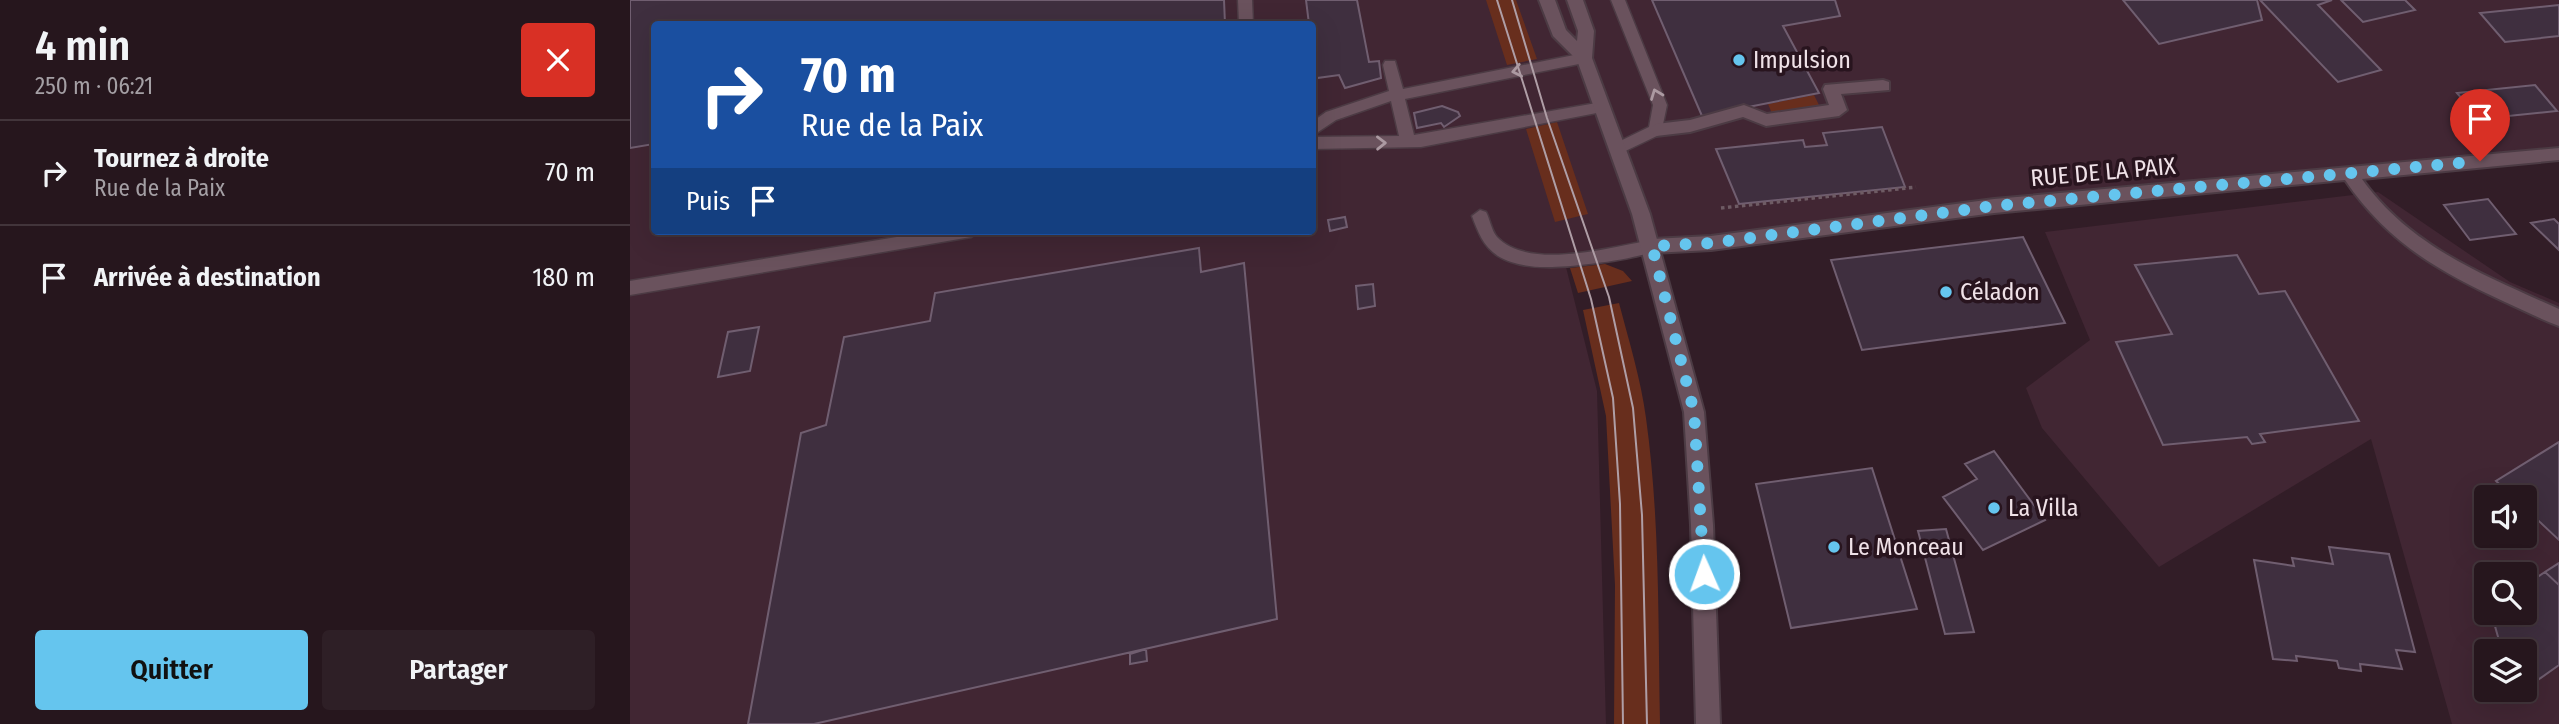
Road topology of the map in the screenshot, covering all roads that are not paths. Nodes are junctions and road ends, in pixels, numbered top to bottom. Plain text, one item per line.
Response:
1 (1245, 0) edge
2 (1547, 0) edge
3 (1575, 0) edge
4 (1618, 0) edge
5 (1247, 21) edge
6 (1584, 58) junction
7 (1390, 65) dead end
8 (1883, 86) dead end
9 (1397, 95) junction
10 (1602, 107) junction
11 (1316, 128) edge
12 (1656, 130) junction
13 (1408, 142) junction
14 (1316, 143) edge
15 (1617, 149) junction
16 (2559, 154) edge
17 (2350, 174) junction
18 (1480, 216) dead end
19 (947, 235) edge
20 (1652, 246) junction
21 (630, 288) edge
22 (2559, 318) edge
23 (1708, 724) edge

1 - 5 lane
2 - 6 street
3 - 6 street
12 -> 4 lane
6 -> 9 lane
6 - 10 street
7 - 9 lane
8 - 12 street
9 - 11 lane
9 - 13 lane
10 - 13 lane
10 - 15 street
12 - 15 lane
14 -> 13 lane
15 - 20 street
16 - 17 street, RUE DE LA PAIX
17 - 20 street, RUE DE LA PAIX
17 - 22 street
18 - 20 lane
19 - 21 lane
20 - 23 street

